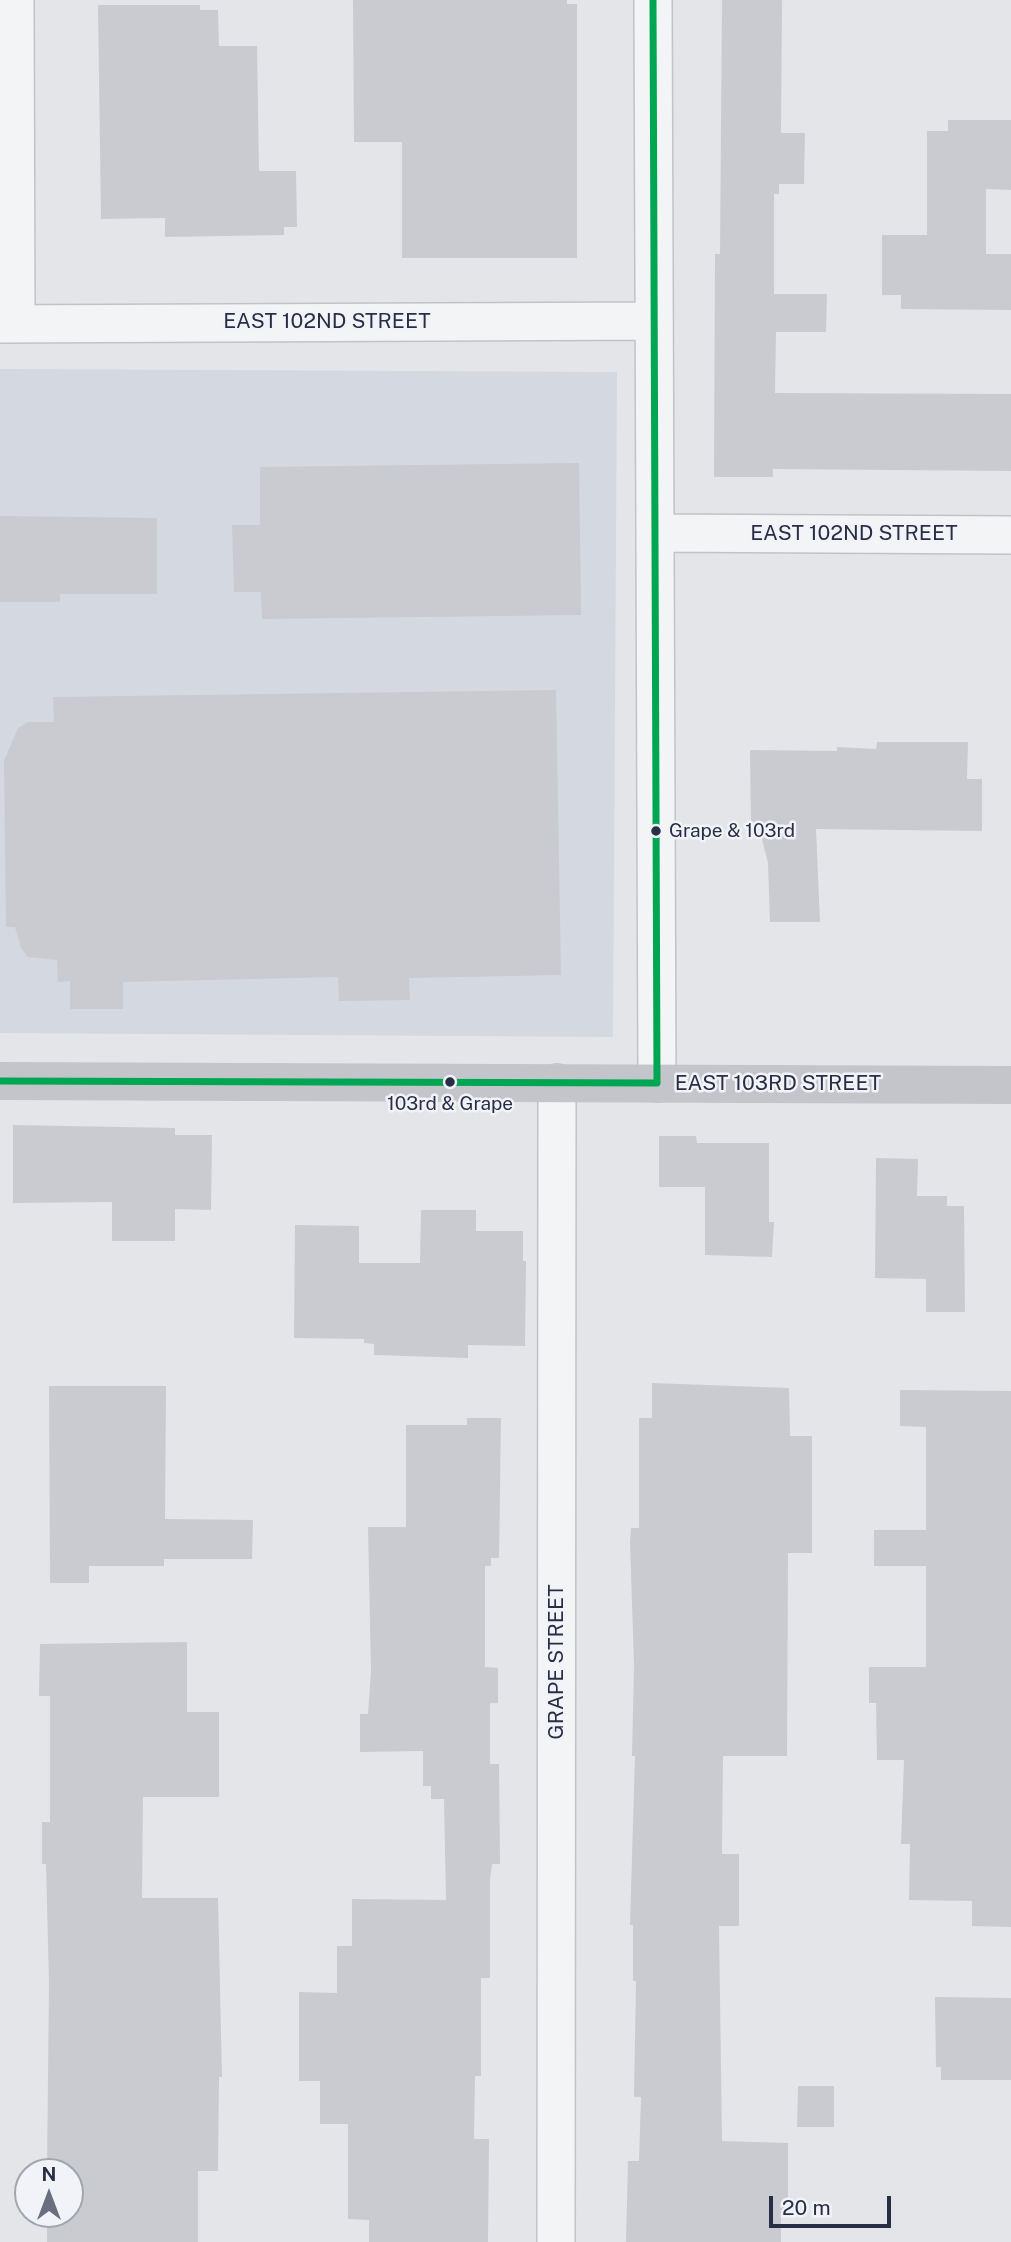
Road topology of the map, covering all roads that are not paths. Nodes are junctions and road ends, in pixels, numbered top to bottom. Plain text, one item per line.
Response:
1 (15, 0) edge
2 (653, 0) edge
3 (654, 321) junction
4 (8, 324) edge
5 (655, 533) junction
6 (1011, 535) edge
7 (0, 1081) edge
8 (557, 1083) junction
9 (657, 1083) junction
10 (1011, 1085) edge
11 (556, 2242) edge

1 - 4 street
2 - 3 street
3 - 4 street, EAST 102ND STREET
3 - 5 street
5 - 6 street, EAST 102ND STREET
5 - 9 street
7 - 8 street, EAST 103RD STREET
8 - 9 street, EAST 103RD STREET
8 - 11 street, GRAPE STREET
9 - 10 street, EAST 103RD STREET

